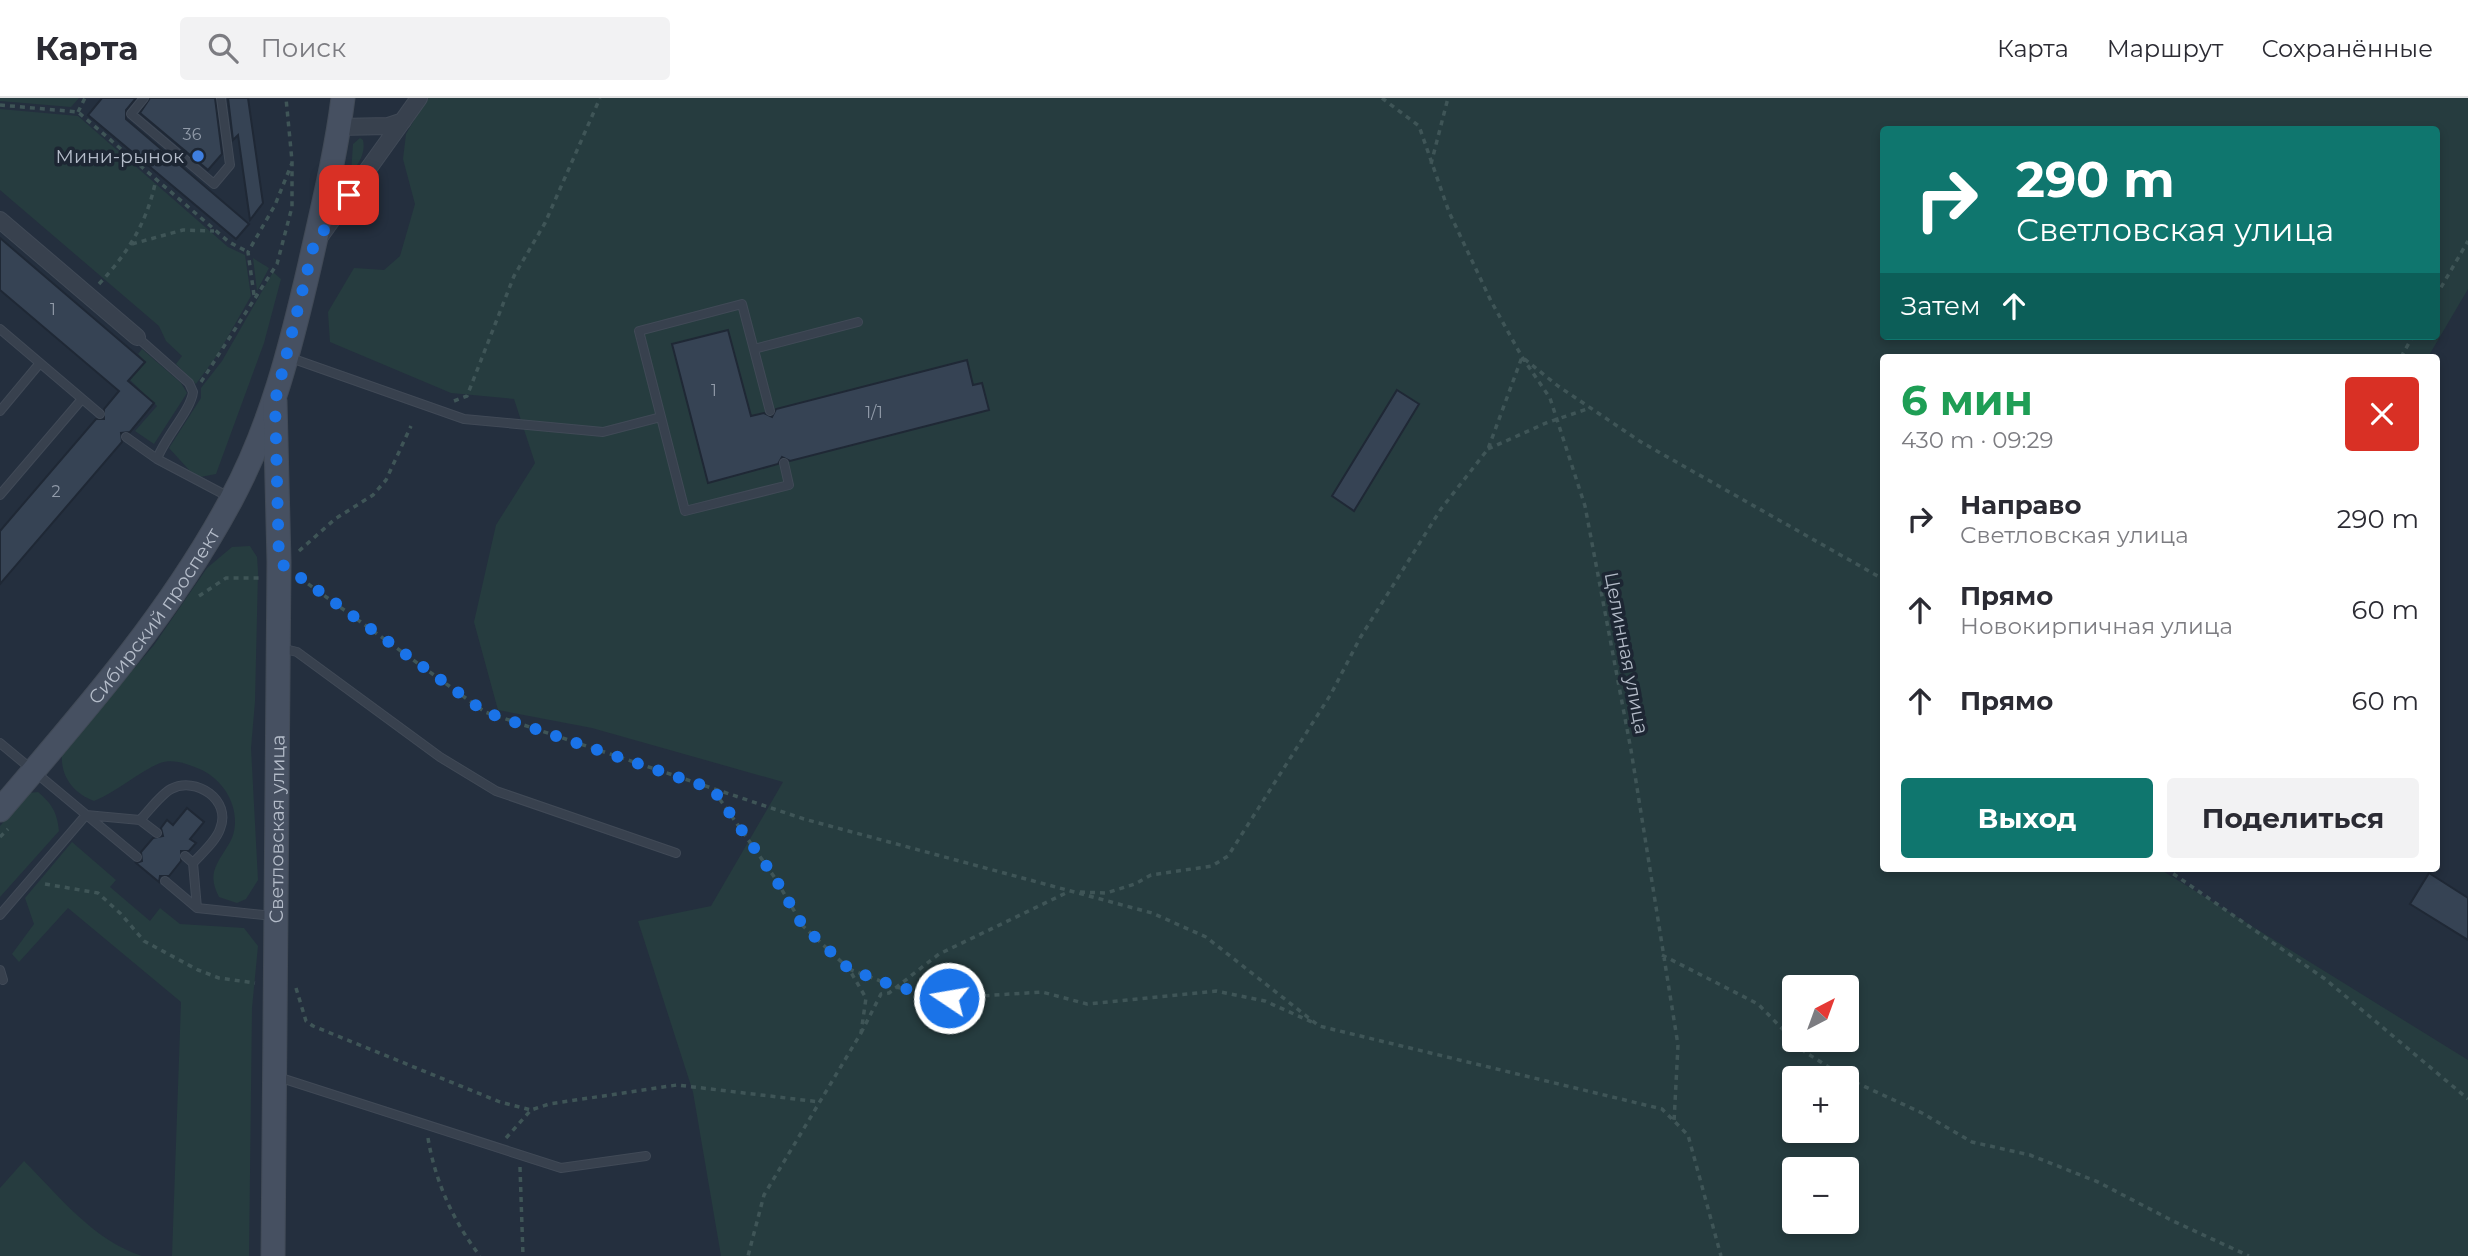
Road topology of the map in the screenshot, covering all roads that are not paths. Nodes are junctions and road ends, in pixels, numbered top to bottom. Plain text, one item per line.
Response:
1 (144, 98) edge
2 (221, 98) edge
3 (343, 98) edge
4 (419, 98) edge
5 (403, 121) junction
6 (339, 127) junction
7 (0, 220) edge
8 (314, 244) junction
9 (858, 322) dead end
10 (0, 329) edge
11 (137, 337) joint
12 (754, 349) junction
13 (288, 357) junction
14 (40, 363) junction
15 (82, 399) junction
16 (275, 401) junction
17 (0, 411) edge
18 (770, 411) dead end
19 (100, 414) dead end
20 (661, 417) junction
21 (126, 437) dead end
22 (157, 459) junction
23 (784, 463) dead end
24 (0, 495) edge
25 (232, 499) junction
26 (278, 647) junction
27 (0, 743) edge
28 (34, 770) junction
29 (0, 810) edge
30 (86, 815) junction
31 (140, 820) junction
32 (157, 833) dead end
33 (676, 853) dead end
34 (185, 856) dead end
35 (137, 858) dead end
36 (194, 863) junction
37 (165, 881) dead end
38 (197, 908) junction
39 (0, 915) edge
40 (276, 916) junction
41 (0, 970) edge
42 (3, 980) dead end
43 (275, 1076) junction
44 (646, 1156) dead end
45 (273, 1256) edge

1 - 2 lane
3 - 6 street
4 - 5 street
5 - 6 street
5 - 8 street
6 - 8 street
7 - 11 street
8 - 13 street
9 - 12 lane
10 - 14 lane
11 - 22 lane
12 - 18 lane
12 - 20 lane
13 - 16 street
13 - 20 lane
14 - 15 lane
14 - 17 lane
15 - 19 lane
15 - 24 lane
16 - 25 street, Сибирский проспект
16 - 26 street, Светловская улица
20 - 23 lane
21 - 22 lane
22 - 25 lane
25 - 28 street, Сибирский проспект
26 - 33 lane
26 - 40 street, Светловская улица
27 - 28 lane
28 - 29 street, Сибирский проспект
28 - 30 lane
30 - 31 lane
30 - 35 lane
30 - 39 lane
31 - 32 lane
31 - 36 lane
34 - 36 lane
36 - 38 lane
37 - 38 lane
38 - 40 lane
40 - 43 street, Светловская улица
41 - 42 lane
43 - 44 lane
43 - 45 street, Светловская улица

